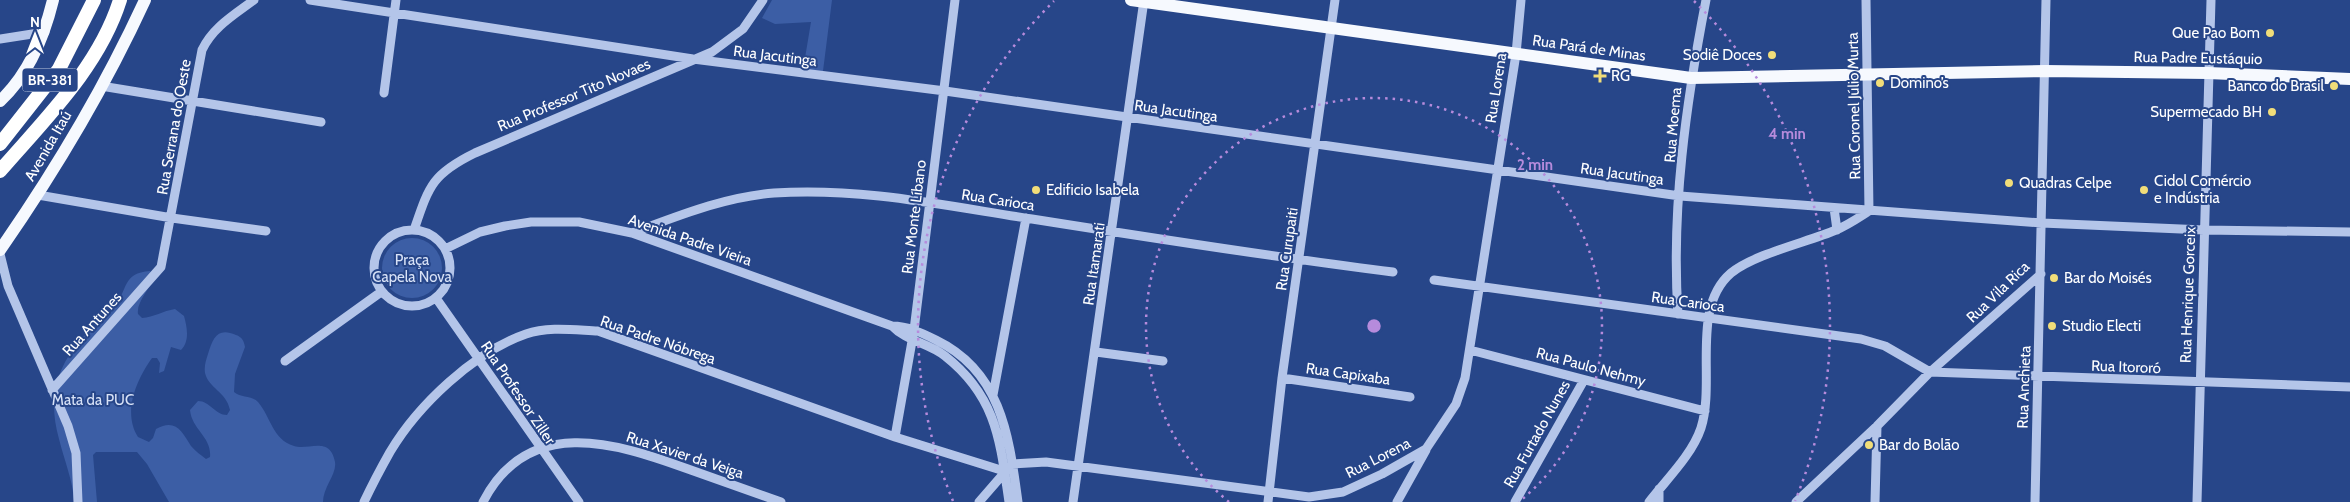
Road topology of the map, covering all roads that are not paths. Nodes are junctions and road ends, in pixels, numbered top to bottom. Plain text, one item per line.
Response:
1 (53, 0) edge
2 (94, 0) edge
3 (120, 0) edge
4 (145, 0) edge
5 (254, 0) edge
6 (310, 0) edge
7 (396, 0) edge
8 (763, 0) edge
9 (955, 0) edge
10 (1131, 0) edge
11 (1335, 0) edge
12 (1521, 0) edge
13 (1706, 0) edge
14 (1866, 0) edge
15 (2046, 0) edge
16 (2211, 0) edge
17 (1144, 1) edge
18 (395, 13) junction
19 (1332, 29) junction
20 (45, 32) junction
21 (0, 39) edge
22 (1516, 54) junction
23 (693, 59) junction
24 (2045, 71) junction
25 (1869, 73) junction
26 (2208, 73) junction
27 (1691, 78) junction
28 (2350, 79) edge
29 (101, 86) junction
30 (944, 91) junction
31 (384, 93) dead end
32 (194, 100) junction
33 (0, 101) edge
34 (1127, 117) junction
35 (321, 122) dead end
36 (0, 144) edge
37 (1316, 145) junction
38 (1497, 170) junction
39 (0, 171) edge
40 (38, 195) junction
41 (1680, 196) junction
42 (928, 202) junction
43 (1834, 208) junction
44 (1869, 211) junction
45 (172, 218) junction
46 (1026, 218) junction
47 (2042, 223) junction
48 (414, 230) junction
49 (1837, 230) junction
50 (2204, 230) junction
51 (266, 231) dead end
52 (632, 232) junction
53 (1113, 232) junction
54 (2350, 232) edge
55 (445, 249) junction
56 (0, 252) edge
57 (1300, 260) junction
58 (1393, 272) dead end
59 (2041, 274) junction
60 (153, 278) joint
61 (1434, 280) dead end
62 (4, 284) edge
63 (1480, 286) junction
64 (381, 292) junction
65 (436, 298) junction
66 (1678, 314) junction
67 (1709, 319) junction
68 (913, 335) junction
69 (1470, 350) junction
70 (1096, 352) junction
71 (478, 358) junction
72 (285, 361) dead end
73 (1163, 361) dead end
74 (1930, 372) junction
75 (1282, 378) junction
76 (2038, 378) junction
77 (1584, 380) junction
78 (2198, 384) junction
79 (2350, 387) edge
80 (52, 390) junction
81 (992, 395) junction
82 (1410, 397) dead end
83 (1705, 411) junction
84 (1877, 426) junction
85 (895, 437) junction
86 (539, 448) junction
87 (1426, 449) junction
88 (1012, 464) junction
89 (1079, 467) junction
90 (1004, 471) junction
91 (1658, 489) junction
92 (1269, 497) edge
93 (78, 502) edge
94 (364, 502) edge
95 (483, 502) edge
96 (579, 502) edge
97 (781, 502) edge
98 (979, 502) edge
99 (1009, 502) edge
100 (1018, 502) edge
101 (1073, 502) edge
102 (1397, 502) edge
103 (1515, 502) edge
104 (1648, 502) edge
105 (1659, 502) edge
106 (1796, 502) edge
107 (1875, 502) edge
108 (2035, 502) edge
109 (2196, 502) edge

1 - 20 main road
2 - 36 highway, BR-381
3 - 39 highway, BR-381
4 - 29 main road, Avenida Itaú
5 - 32 street, Rua Serrana do Oeste
6 - 18 street, Rua Jacutinga
7 - 18 street
8 - 23 street, Rua Professor Tito Novaes
9 - 30 street, Rua Monte Líbano
10 - 17 main road, Rua Pará de Minas
11 - 19 street, Rua Curupaiti
12 - 22 street, Rua Lorena
13 - 27 street, Rua Moema
14 - 25 street, Rua Coronel Júlio Murta
15 - 24 street, Rua Vila Rica
16 - 26 street, Rua Henrique Gorceix
17 - 19 main road, Rua Pará de Minas
17 - 34 street, Rua Itamarati
18 - 23 street, Rua Jacutinga
18 - 31 street
19 - 22 main road, Rua Pará de Minas
19 - 37 street, Rua Curupaiti
20 - 21 street
20 - 33 main road
22 - 27 main road, Rua Pará de Minas
22 - 38 street, Rua Lorena
23 - 30 street, Rua Jacutinga
23 - 48 street, Rua Professor Tito Novaes
24 - 25 main road, Rua Pará de Minas
24 - 26 main road, Rua Padre Eustáquio
24 - 47 street, Rua Vila Rica
25 - 27 main road, Rua Pará de Minas
25 - 44 street, Rua Coronel Júlio Murta
26 - 28 main road, Rua Padre Eustáquio
26 - 50 street, Rua Henrique Gorceix
27 - 41 street, Rua Moema
29 - 32 street
29 - 40 main road, Avenida Itaú
30 - 34 street, Rua Jacutinga
30 - 42 street, Rua Monte Líbano
32 - 35 street
32 - 45 street, Rua Serrana do Oeste
34 - 37 street, Rua Jacutinga
34 - 53 street, Rua Itamarati
37 - 38 street, Rua Jacutinga
37 - 57 street, Rua Curupaiti
38 - 41 street, Rua Jacutinga
38 - 63 street, Rua Lorena
40 - 45 street
40 - 56 main road, Avenida Itaú
41 - 43 street, Rua Jacutinga
41 - 66 street, Rua Moema
42 - 46 street, Rua Carioca
42 - 52 street, Rua Carioca
42 - 68 street, Rua Monte Líbano
43 - 44 street, Rua Jacutinga
43 - 49 street
44 - 47 street, Rua Jacutinga
44 - 49 street
45 - 51 street
45 - 60 street, Rua Serrana do Oeste
46 - 53 street, Rua Carioca
46 - 81 street
47 - 50 street, Rua Jacutinga
47 - 59 street, Rua Vila Rica
48 - 55 street
48 - 64 street
49 - 67 street
50 - 54 street, Rua Jacutinga
50 - 78 street, Rua Henrique Gorceix
52 - 55 street, Avenida Padre Vieira
52 - 68 street, Avenida Padre Vieira
53 - 57 street, Rua Carioca
53 - 70 street, Rua Itamarati
55 - 65 street
56 - 62 street, Avenida Itaú
57 - 58 street, Rua Carioca
57 - 75 street, Rua Curupaiti
59 - 74 street, Rua Vila Rica
59 - 76 street, Rua Anchieta
60 - 80 street, Rua Antunes
61 - 63 street, Rua Carioca
62 - 80 street, Avenida Itaú
63 - 66 street, Rua Carioca
63 - 69 street, Rua Lorena
64 - 65 street
64 - 72 street
65 - 71 street, Rua Professor Ziller
66 - 67 street, Rua Carioca
67 - 74 street, Rua Carioca
67 - 83 street
68 - 81 street
68 - 85 street, Rua Monte Líbano
68 - 90 street
69 - 77 street, Rua Paulo Nehmy
69 - 87 street, Rua Lorena
70 - 73 street
70 - 89 street, Rua Itamarati
71 - 85 street, Rua Padre Nóbrega
71 - 86 street, Rua Professor Ziller
71 - 94 street, Rua Padre Nóbrega
74 - 76 street, Rua Itororó
74 - 84 street, Rua Vila Rica
75 - 82 street, Rua Capixaba
75 - 92 street, Rua Curupaiti
76 - 78 street, Rua Itororó
76 - 108 street, Rua Anchieta
77 - 83 street, Rua Paulo Nehmy
77 - 103 street, Rua Furtado Nunes
78 - 79 street, Rua Itororó
78 - 109 street, Rua Henrique Gorceix
80 - 93 street, Avenida Itaú
81 - 88 street
83 - 91 street
84 - 106 street, Rua Vila Rica
84 - 107 street
85 - 90 street, Rua Padre Nóbrega
86 - 95 street, Rua Xavier da Veiga
86 - 96 street, Rua Professor Ziller
86 - 97 street, Rua Xavier da Veiga
87 - 92 street, Rua Lorena
87 - 102 street
88 - 89 street, Rua Lorena
88 - 90 street
88 - 100 street
89 - 92 street, Rua Lorena
89 - 101 street, Rua Itamarati
90 - 98 street
90 - 99 street
91 - 104 street
91 - 105 street

